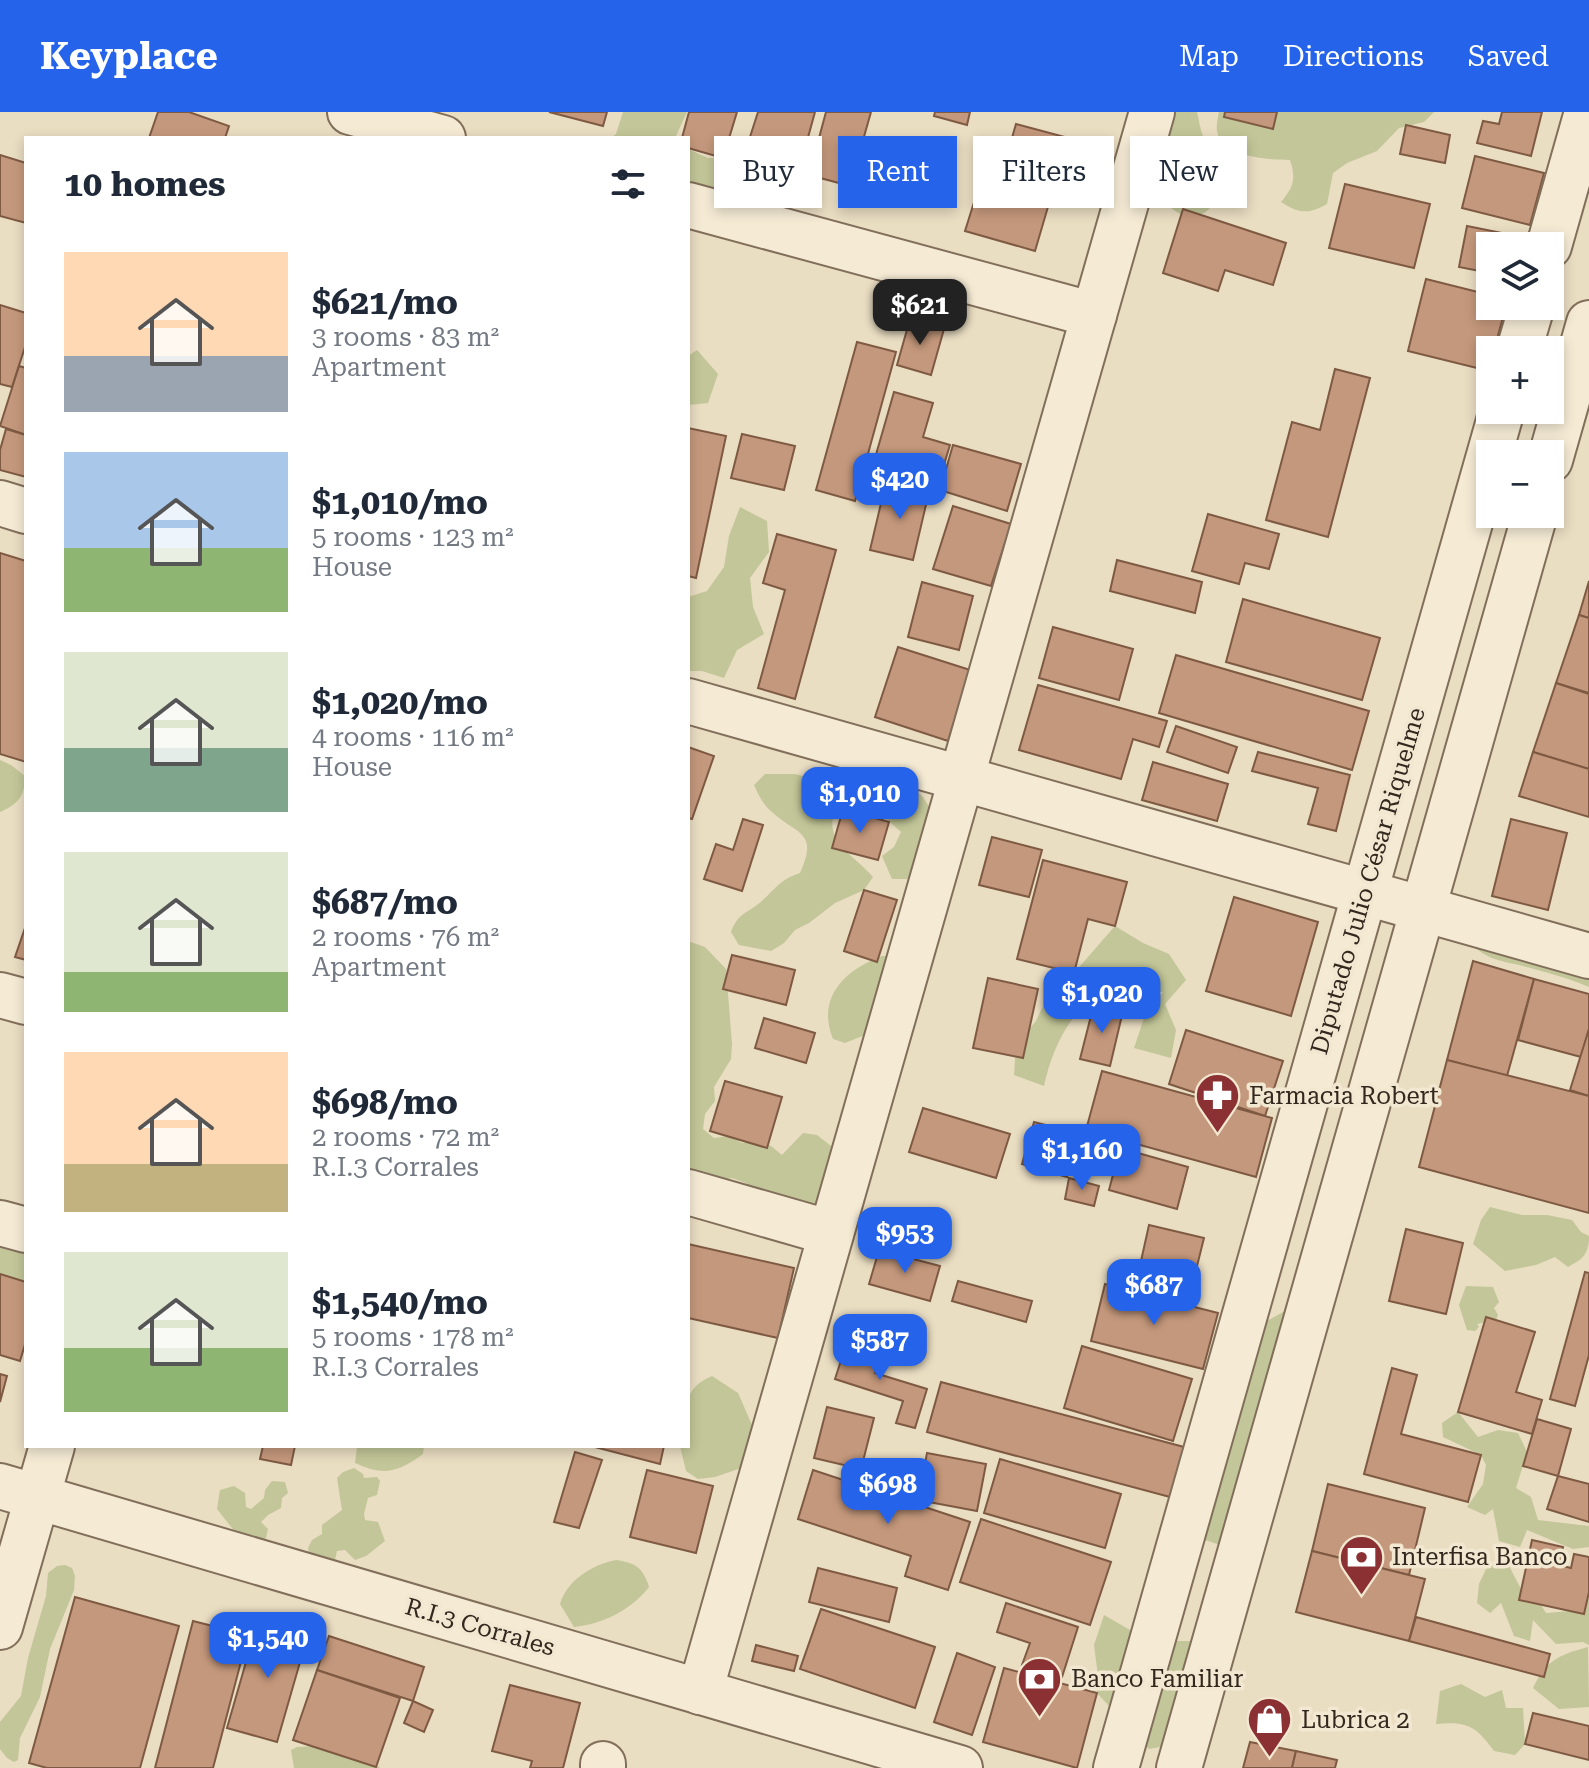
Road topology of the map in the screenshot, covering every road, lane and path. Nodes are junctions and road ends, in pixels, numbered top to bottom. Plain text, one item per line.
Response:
1 (350, 112) edge
2 (1152, 112) edge
3 (1587, 112) edge
4 (437, 131) edge
5 (690, 206) edge
6 (1553, 232) edge
7 (1094, 315) junction
8 (1589, 323) edge
9 (1498, 424) edge
10 (1556, 440) edge
11 (0, 503) edge
12 (24, 510) edge
13 (1531, 528) edge
14 (690, 702) edge
15 (961, 778) junction
16 (1365, 893) junction
17 (1423, 909) junction
18 (1589, 956) edge
19 (690, 1193) edge
20 (0, 1223) edge
21 (24, 1229) edge
22 (831, 1233) junction
23 (51, 1448) edge
24 (19, 1492) edge
25 (0, 1627) edge
26 (700, 1692) junction
27 (960, 1768) edge
28 (1116, 1768) edge
29 (1179, 1768) edge

1 - 4 street
2 - 7 street
3 - 6 street
5 - 7 street
7 - 15 street
8 - 10 street
9 - 16 street, Diputado Julio César Riquelme
11 - 12 street
13 - 17 street
14 - 15 street
15 - 16 street
15 - 22 street
16 - 17 street
16 - 28 street, Diputado Julio César Riquelme
17 - 18 street
17 - 29 street
19 - 22 street
20 - 21 street
22 - 26 street
23 - 24 street
24 - 25 street
24 - 26 street, R.I.3 Corrales
26 - 27 street, R.I.3 Corrales

